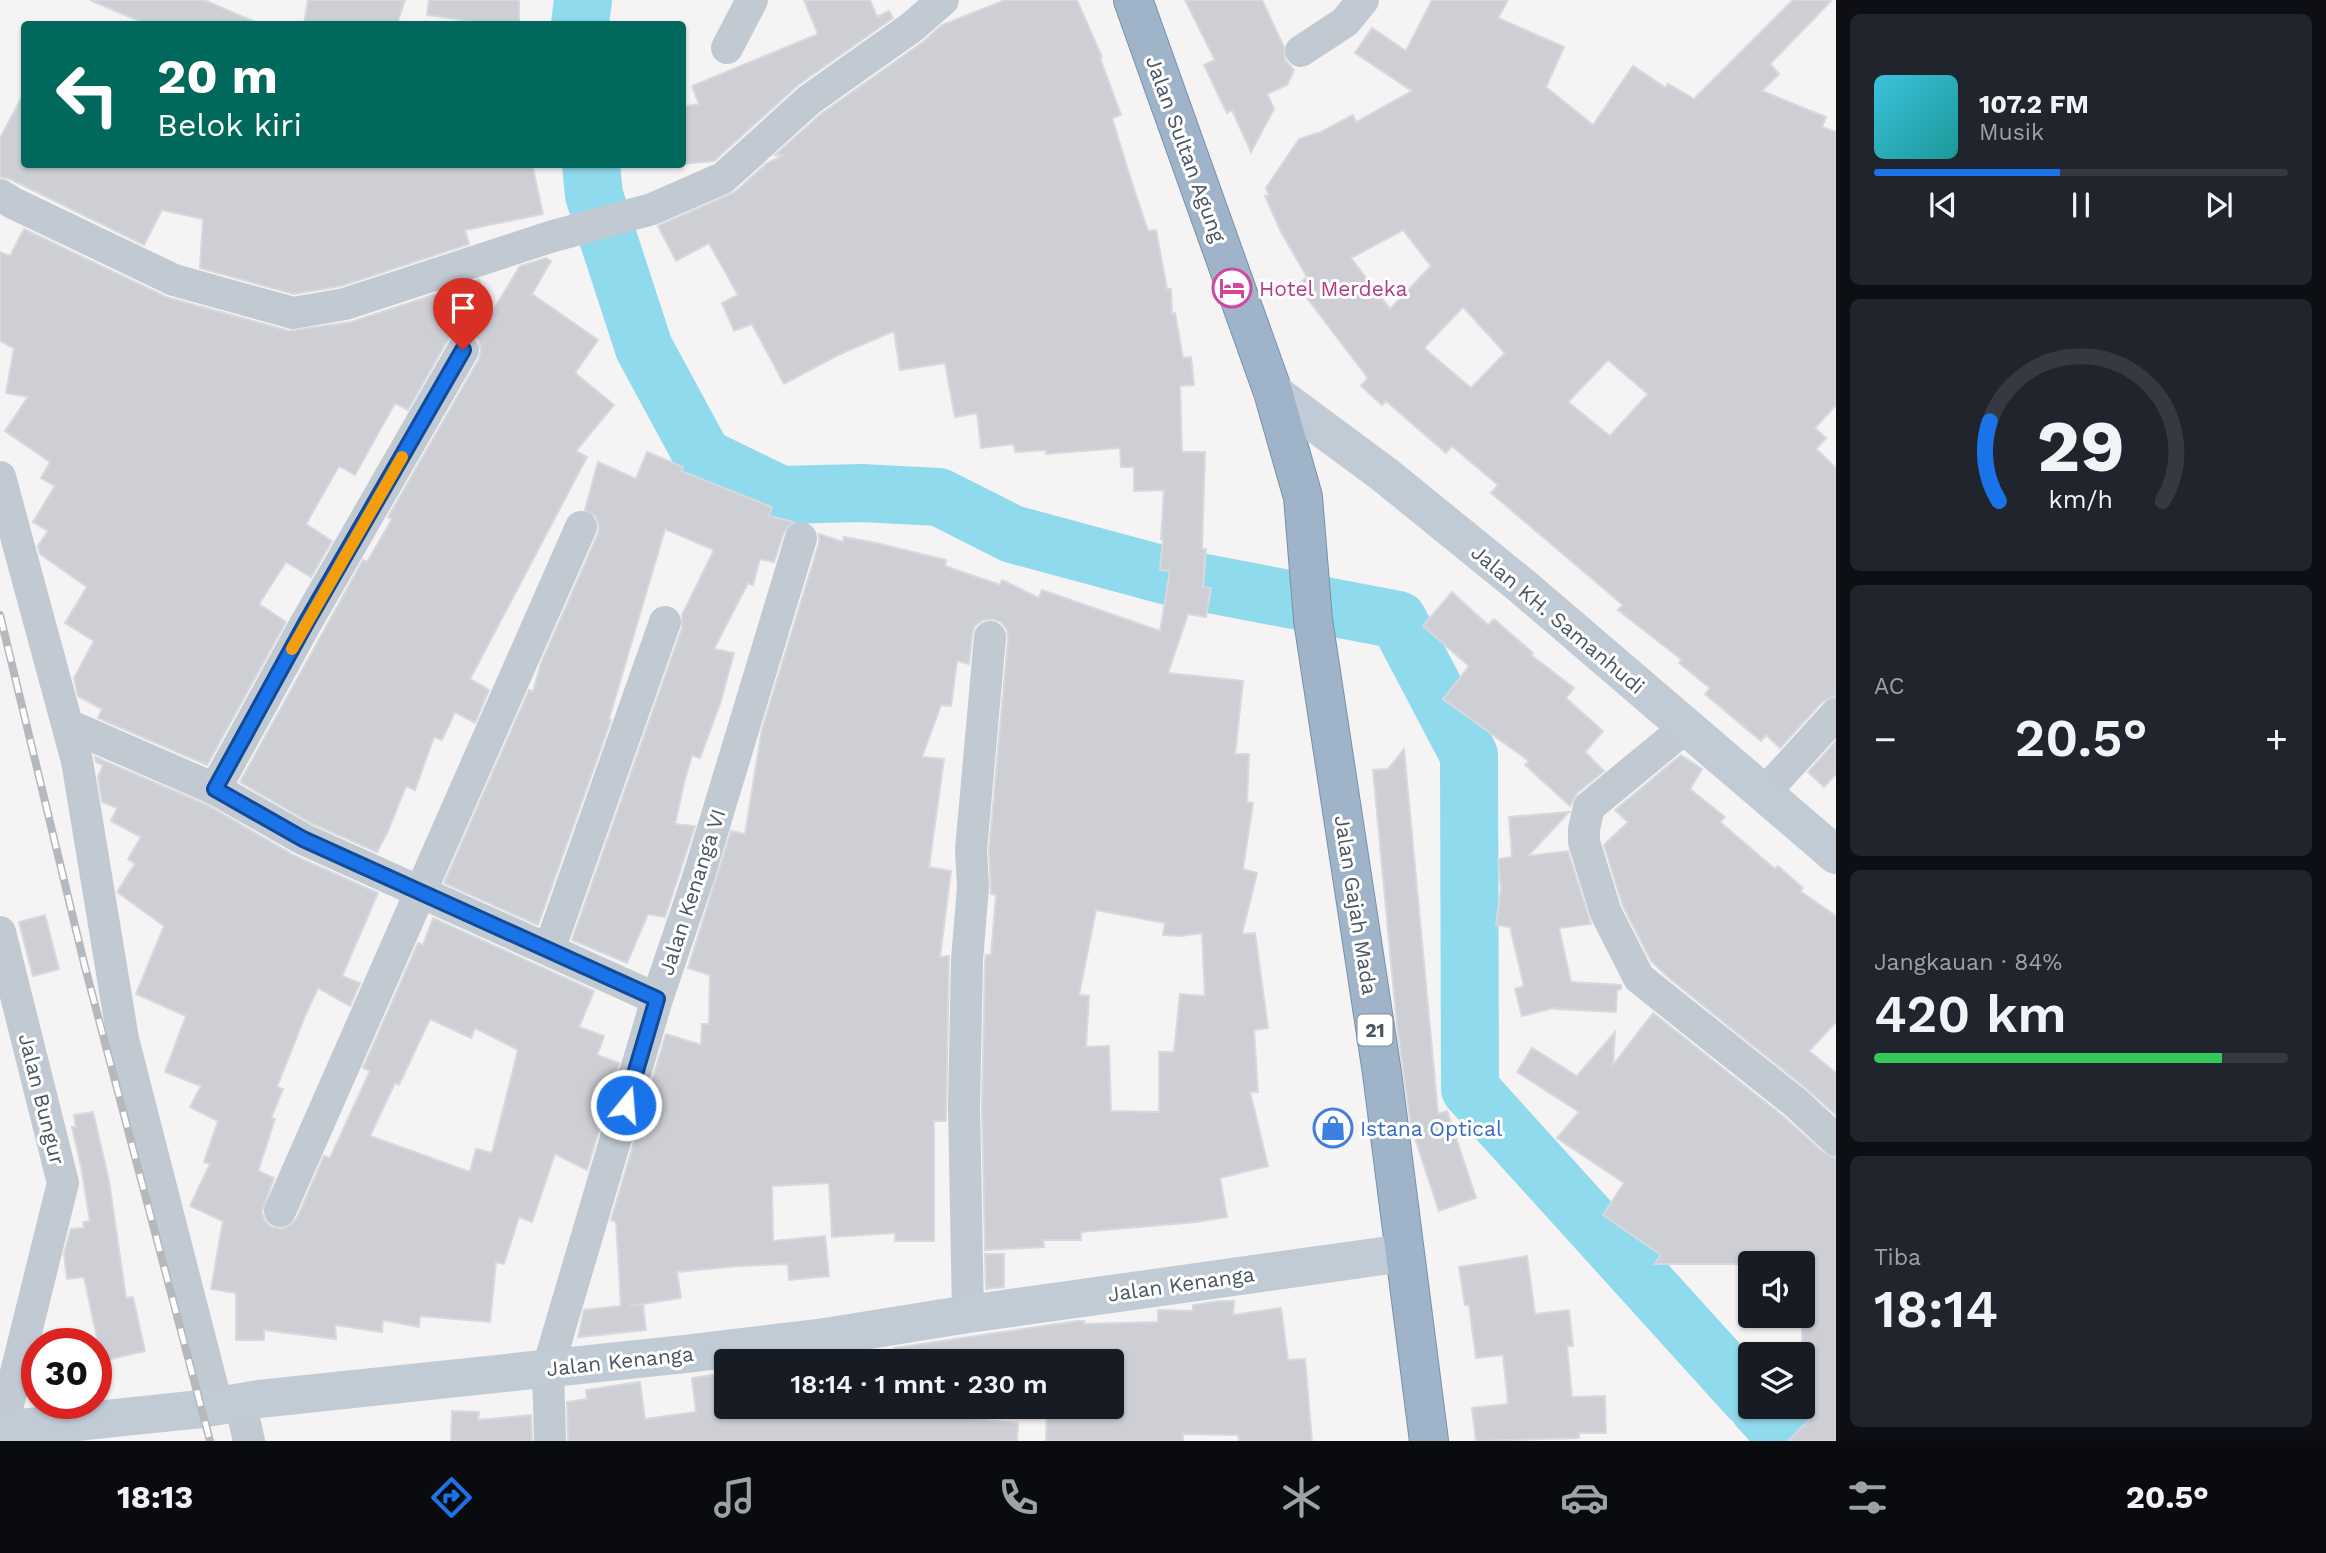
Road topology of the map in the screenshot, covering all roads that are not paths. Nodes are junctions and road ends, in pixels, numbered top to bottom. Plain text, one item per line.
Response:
1 (752, 0) edge
2 (1133, 0) edge
3 (1363, 0) edge
4 (939, 1) edge
5 (727, 48) dead end
6 (1301, 51) dead end
7 (0, 195) edge
8 (463, 350) dead end
9 (1273, 392) junction
10 (0, 477) edge
11 (581, 527) dead end
12 (801, 538) dead end
13 (1313, 620) joint
14 (665, 622) dead end
15 (990, 637) dead end
16 (1836, 714) edge
17 (68, 725) junction
18 (1686, 727) junction
19 (215, 789) junction
20 (1764, 793) junction
21 (1836, 855) edge
22 (422, 891) junction
23 (0, 932) edge
24 (549, 950) junction
25 (657, 999) junction
26 (1836, 1140) edge
27 (280, 1211) dead end
28 (1404, 1253) junction
29 (968, 1314) junction
30 (548, 1368) junction
31 (229, 1404) junction
32 (1, 1430) edge
33 (249, 1441) edge
34 (550, 1441) edge
35 (1429, 1441) edge

1 - 5 street
2 - 9 highway, Jalan Sultan Agung / 21
3 - 6 street
4 - 7 street
8 - 19 street
9 - 13 highway, Jalan Sultan Agung / 21
9 - 18 main road, Jalan KH. Samanhudi
10 - 17 street
11 - 22 street
12 - 25 street, Jalan Kenanga VI
13 - 28 highway, Jalan Gajah Mada / 21
14 - 24 street
15 - 29 street
16 - 20 street
17 - 19 street
17 - 31 street
18 - 20 main road, Jalan KH. Samanhudi
18 - 26 street
19 - 22 street
20 - 21 main road, Jalan KH. Samanhudi
22 - 24 street
22 - 27 street
23 - 32 street, Jalan Bungur
24 - 25 street
25 - 30 street, Jalan Kenanga VI
28 - 29 main road, Jalan Kenanga
28 - 35 highway, Jalan Gajah Mada / 21
29 - 30 main road, Jalan Kenanga
30 - 31 main road, Jalan Kenanga
30 - 34 street, Jalan Kenanga VI
31 - 32 main road, Jalan Kenanga
31 - 33 street

